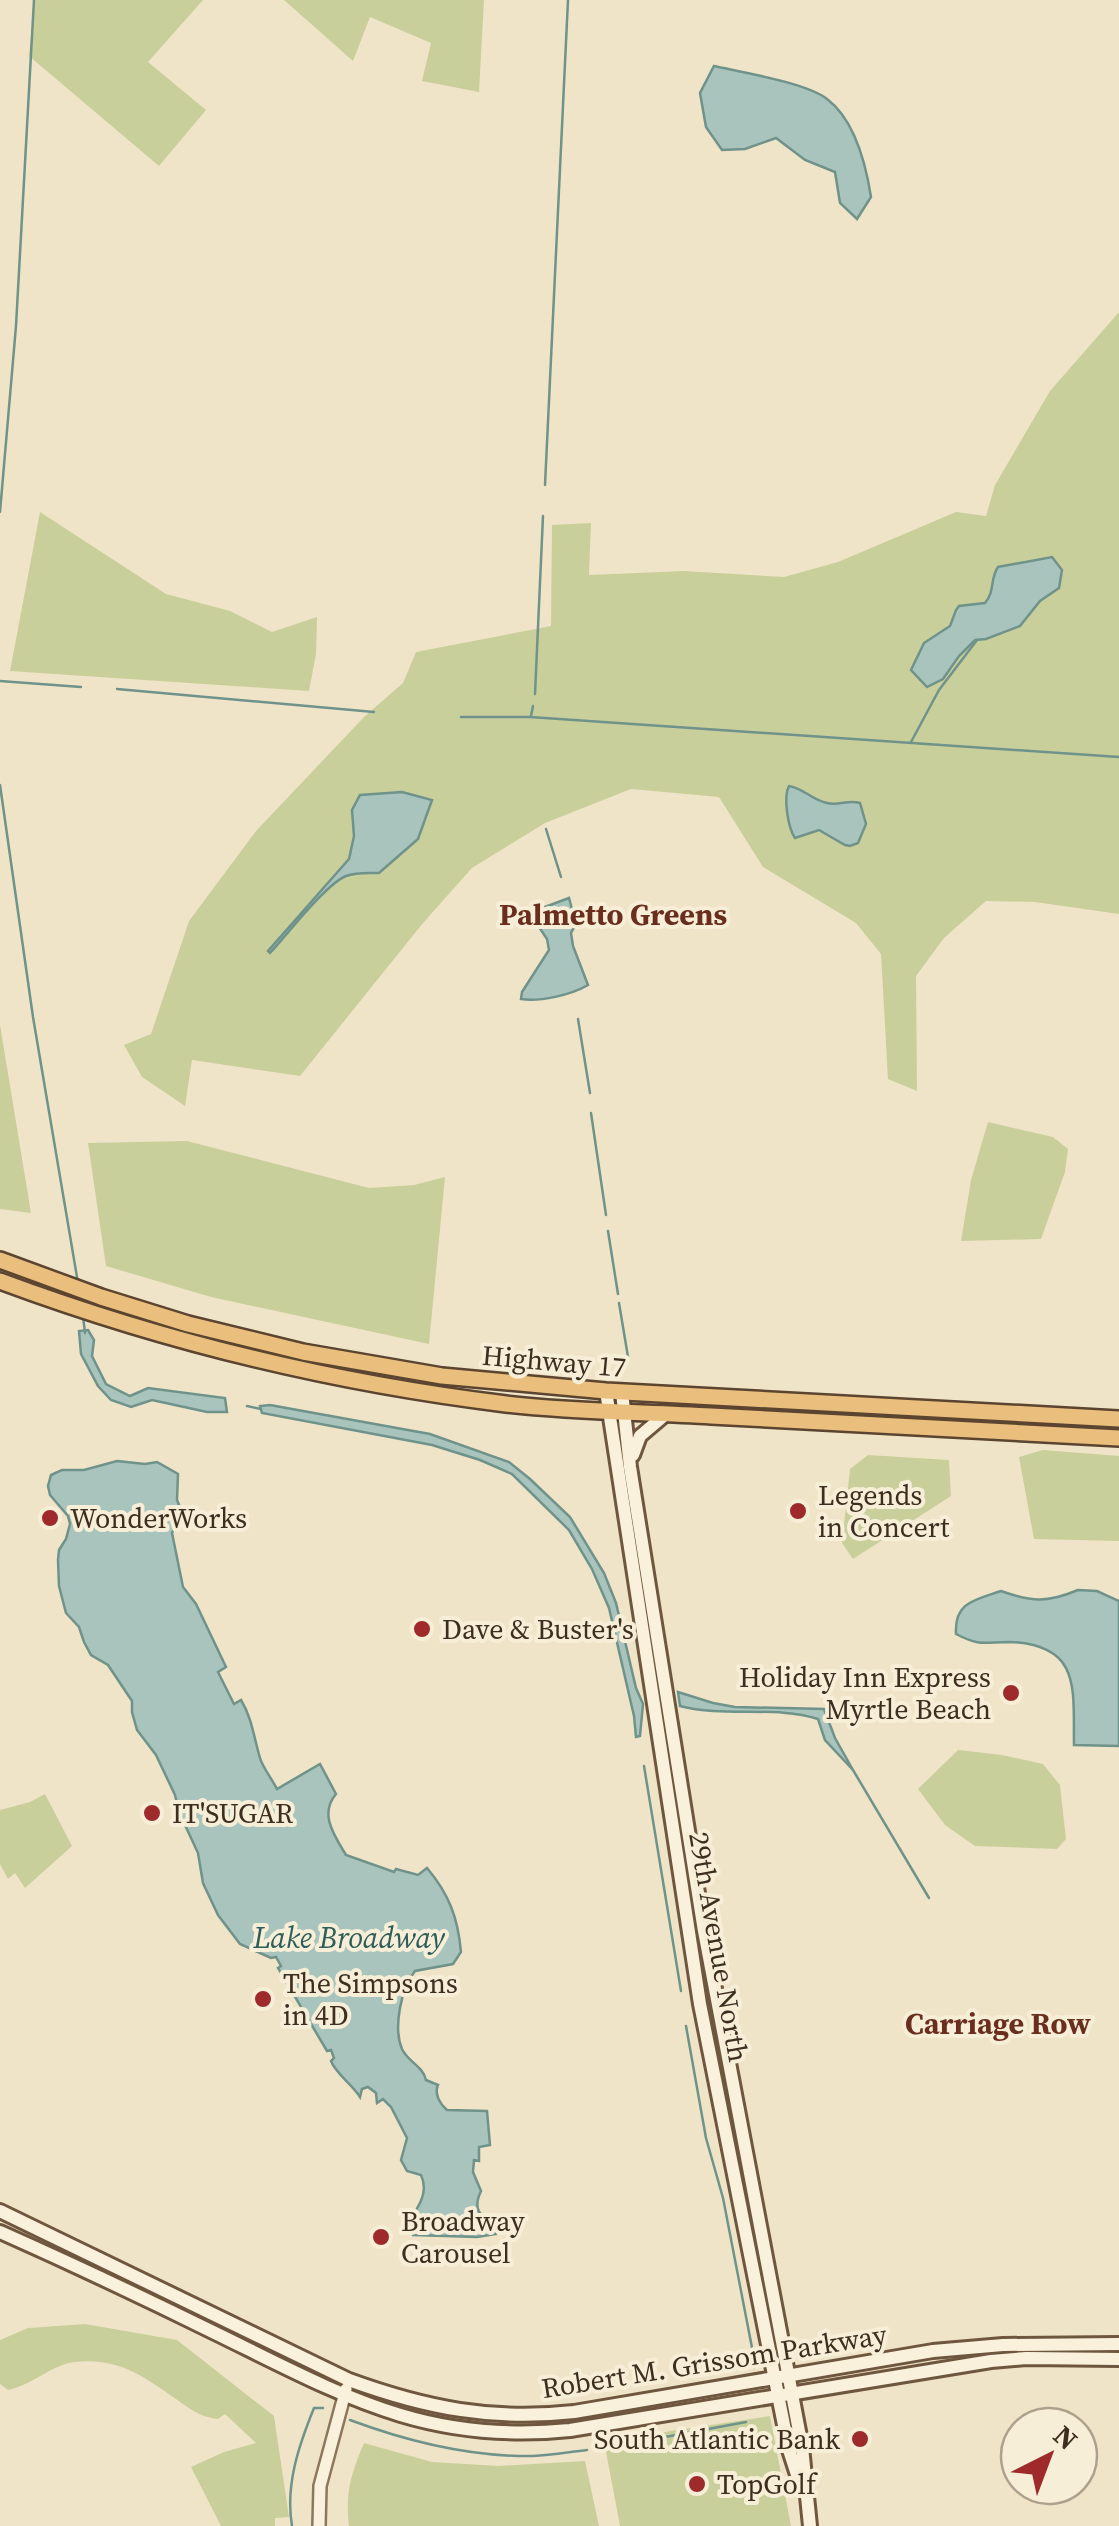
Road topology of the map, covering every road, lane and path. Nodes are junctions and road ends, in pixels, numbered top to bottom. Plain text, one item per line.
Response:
1 (0, 1260) edge
2 (0, 1280) edge
3 (614, 1391) junction
4 (616, 1411) junction
5 (666, 1414) junction
6 (1119, 1419) edge
7 (1119, 1438) edge
8 (630, 1467) junction
9 (0, 2211) edge
10 (0, 2232) edge
11 (1119, 2344) edge
12 (1119, 2359) edge
13 (782, 2378) junction
14 (349, 2380) junction
15 (785, 2393) junction
16 (344, 2396) junction
17 (319, 2526) edge
18 (810, 2526) edge

1 - 3 highway, Highway 17
2 - 4 highway, Highway 17
3 - 4 main road, 29th Avenue North
3 - 6 highway, Highway 17
4 - 5 highway, Highway 17
4 - 8 main road, 29th Avenue North
4 - 13 main road, 29th Avenue North
5 - 7 highway, Highway 17
5 - 8 main road
8 - 13 main road, 29th Avenue North
9 - 14 main road, Robert M. Grissom Parkway
10 - 16 main road, Robert M. Grissom Parkway
11 - 13 main road, Robert M. Grissom Parkway
12 - 15 main road, Robert M. Grissom Parkway
13 - 14 main road, Robert M. Grissom Parkway
13 - 15 main road, 29th Avenue North
14 - 16 street
15 - 16 main road, Robert M. Grissom Parkway
15 - 18 main road, 29th Avenue North
16 - 17 street

